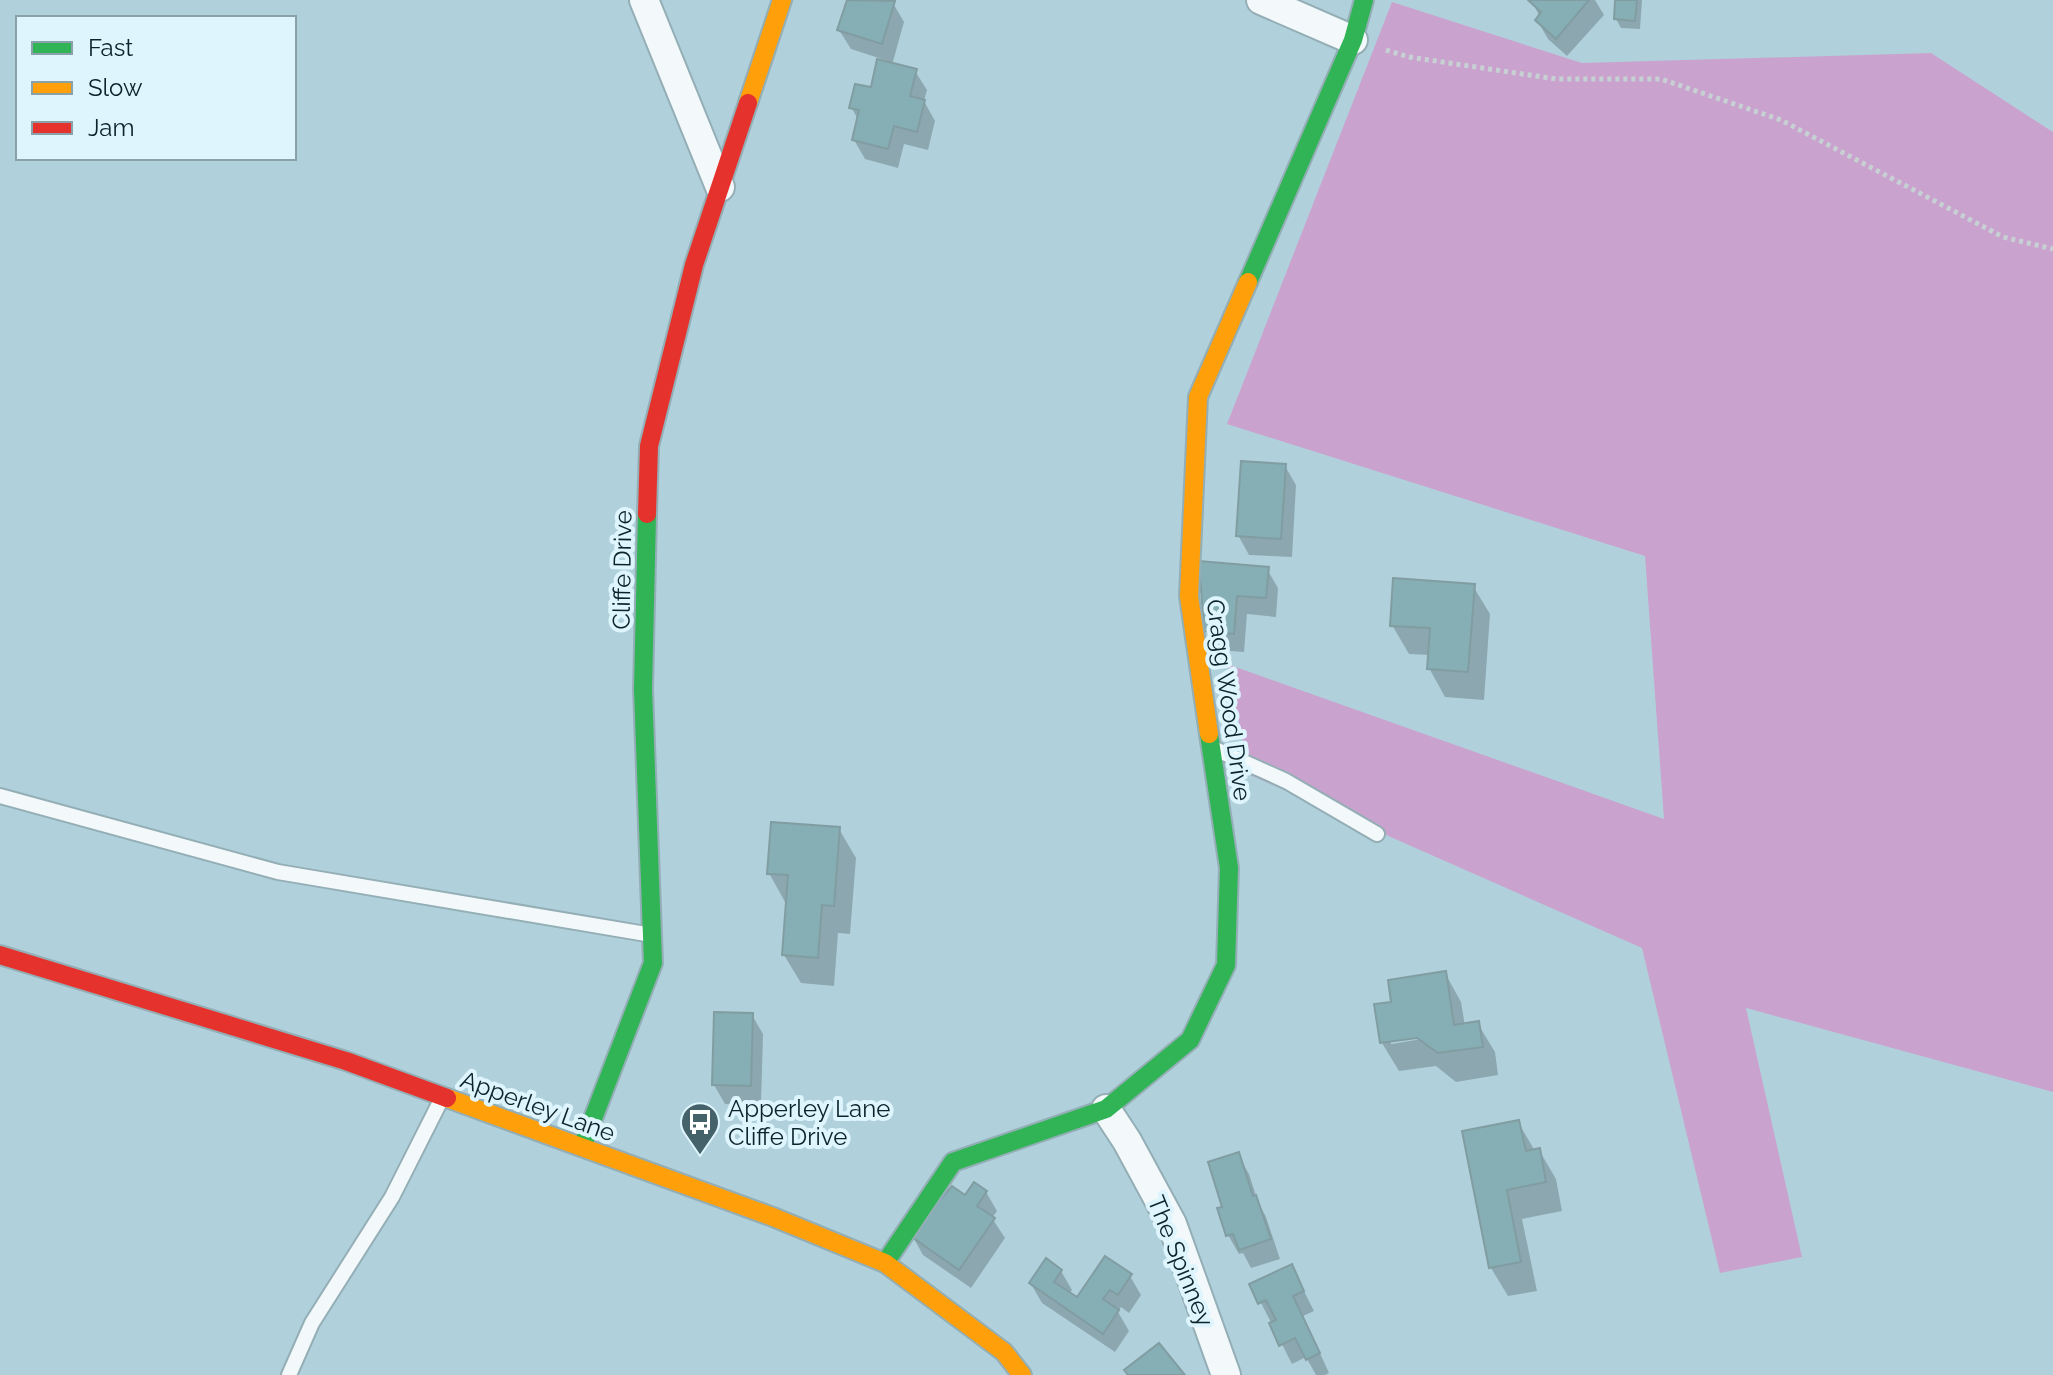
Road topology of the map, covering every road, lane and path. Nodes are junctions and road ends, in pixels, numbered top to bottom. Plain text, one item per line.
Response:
1 (644, 0) edge
2 (782, 0) edge
3 (1261, 0) edge
4 (1364, 0) edge
5 (1353, 40) junction
6 (720, 187) junction
7 (2053, 249) edge
8 (1211, 747) junction
9 (0, 796) edge
10 (1377, 834) dead end
11 (652, 935) junction
12 (0, 955) edge
13 (443, 1096) junction
14 (1106, 1109) junction
15 (582, 1147) junction
16 (885, 1263) junction
17 (289, 1375) edge
18 (1022, 1375) edge
19 (1226, 1375) edge

1 - 6 street
2 - 6 main road, Cliffe Drive
3 - 5 street
4 - 5 main road, Cragg Wood Drive
5 - 7 path
5 - 8 main road, Cragg Wood Drive
6 - 11 main road, Cliffe Drive
8 - 10 lane
8 - 14 main road, Cragg Wood Drive
9 - 11 lane
11 - 15 main road, Cliffe Drive
12 - 13 main road, Apperley Lane
13 - 15 main road, Apperley Lane
13 - 17 lane
14 - 16 main road, Cragg Wood Drive
14 - 19 street, The Spinney
15 - 16 main road, Apperley Lane
16 - 18 main road, Apperley Lane

